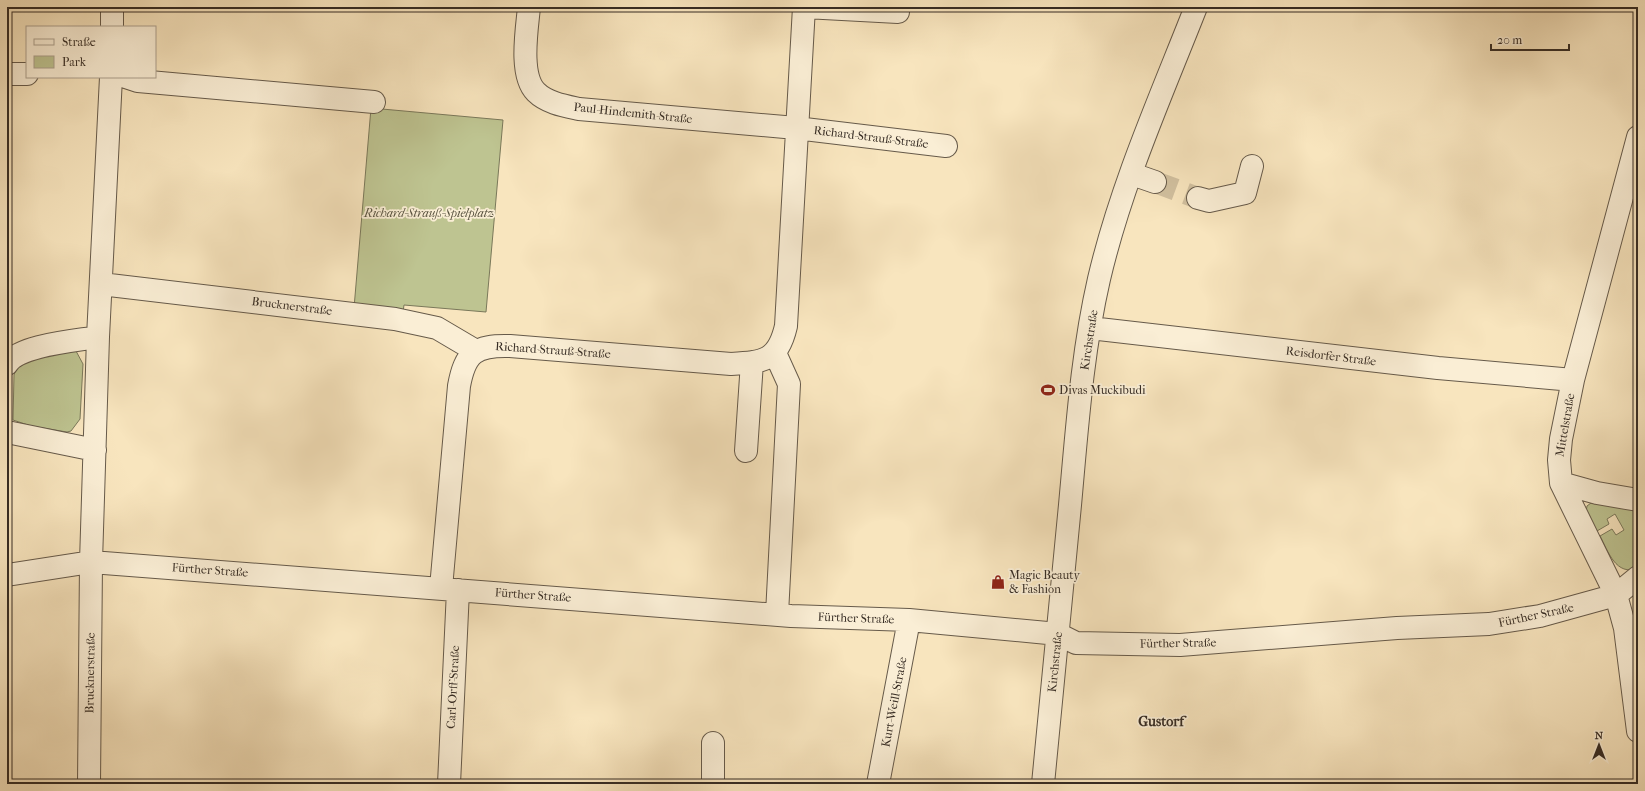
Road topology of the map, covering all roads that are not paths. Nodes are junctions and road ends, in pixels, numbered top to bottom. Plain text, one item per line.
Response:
1 (112, 7) edge
2 (529, 7) edge
3 (804, 7) edge
4 (1196, 7) edge
5 (898, 12) dead end
6 (112, 26) edge
7 (7, 74) edge
8 (26, 74) edge
9 (110, 78) edge
10 (128, 78) edge
11 (374, 102) dead end
12 (796, 128) junction
13 (1638, 137) edge
14 (946, 146) dead end
15 (1252, 166) dead end
16 (1132, 174) junction
17 (1155, 182) tunnel mouth
18 (1198, 198) tunnel mouth
19 (101, 284) junction
20 (1090, 328) junction
21 (98, 337) junction
22 (476, 350) junction
23 (775, 353) junction
24 (752, 362) junction
25 (7, 364) edge
26 (1573, 380) junction
27 (7, 432) edge
28 (95, 450) junction
29 (746, 451) dead end
30 (1562, 483) junction
31 (1638, 500) edge
32 (91, 562) junction
33 (7, 575) edge
34 (1638, 577) edge
35 (449, 589) junction
36 (1616, 595) junction
37 (777, 614) junction
38 (909, 620) junction
39 (1058, 634) junction
40 (1638, 730) edge
41 (713, 743) dead end
42 (89, 784) edge
43 (448, 784) edge
44 (713, 784) edge
45 (878, 784) edge
46 (1043, 784) edge

1 - 6 street
2 - 12 street, Paul-Hindemith-Straße
3 - 5 street, Richard-Strauß-Straße
3 - 12 street, Richard-Strauß-Straße
4 - 16 street, Kirchstraße
7 - 8 street
9 - 19 street
10 - 11 street
12 - 14 street, Richard-Strauß-Straße
12 - 23 street, Richard-Strauß-Straße
13 - 26 street, Mittelstraße
15 - 18 street
16 - 17 street
16 - 20 street, Kirchstraße
19 - 21 street
19 - 22 street, Brucknerstraße
20 - 26 street, Reisdorfer Straße
20 - 39 street, Kirchstraße
21 - 25 street
21 - 28 street
22 - 24 street, Richard-Strauß-Straße
22 - 35 street
23 - 24 street, Richard-Strauß-Straße
23 - 37 street
24 - 29 street
26 - 30 street, Mittelstraße
27 - 28 street
28 - 32 street
30 - 31 street
30 - 36 street, Mittelstraße
32 - 33 street, Fürther Straße
32 - 35 street, Fürther Straße
32 - 42 street, Brucknerstraße
34 - 36 street
35 - 37 street, Fürther Straße
35 - 43 street, Carl-Orff-Straße
36 - 39 street, Fürther Straße
36 - 40 street, Mittelstraße
37 - 38 street, Fürther Straße
38 - 39 street, Fürther Straße
38 - 45 street, Kurt-Weill-Straße
39 - 46 street, Kirchstraße
41 - 44 street

